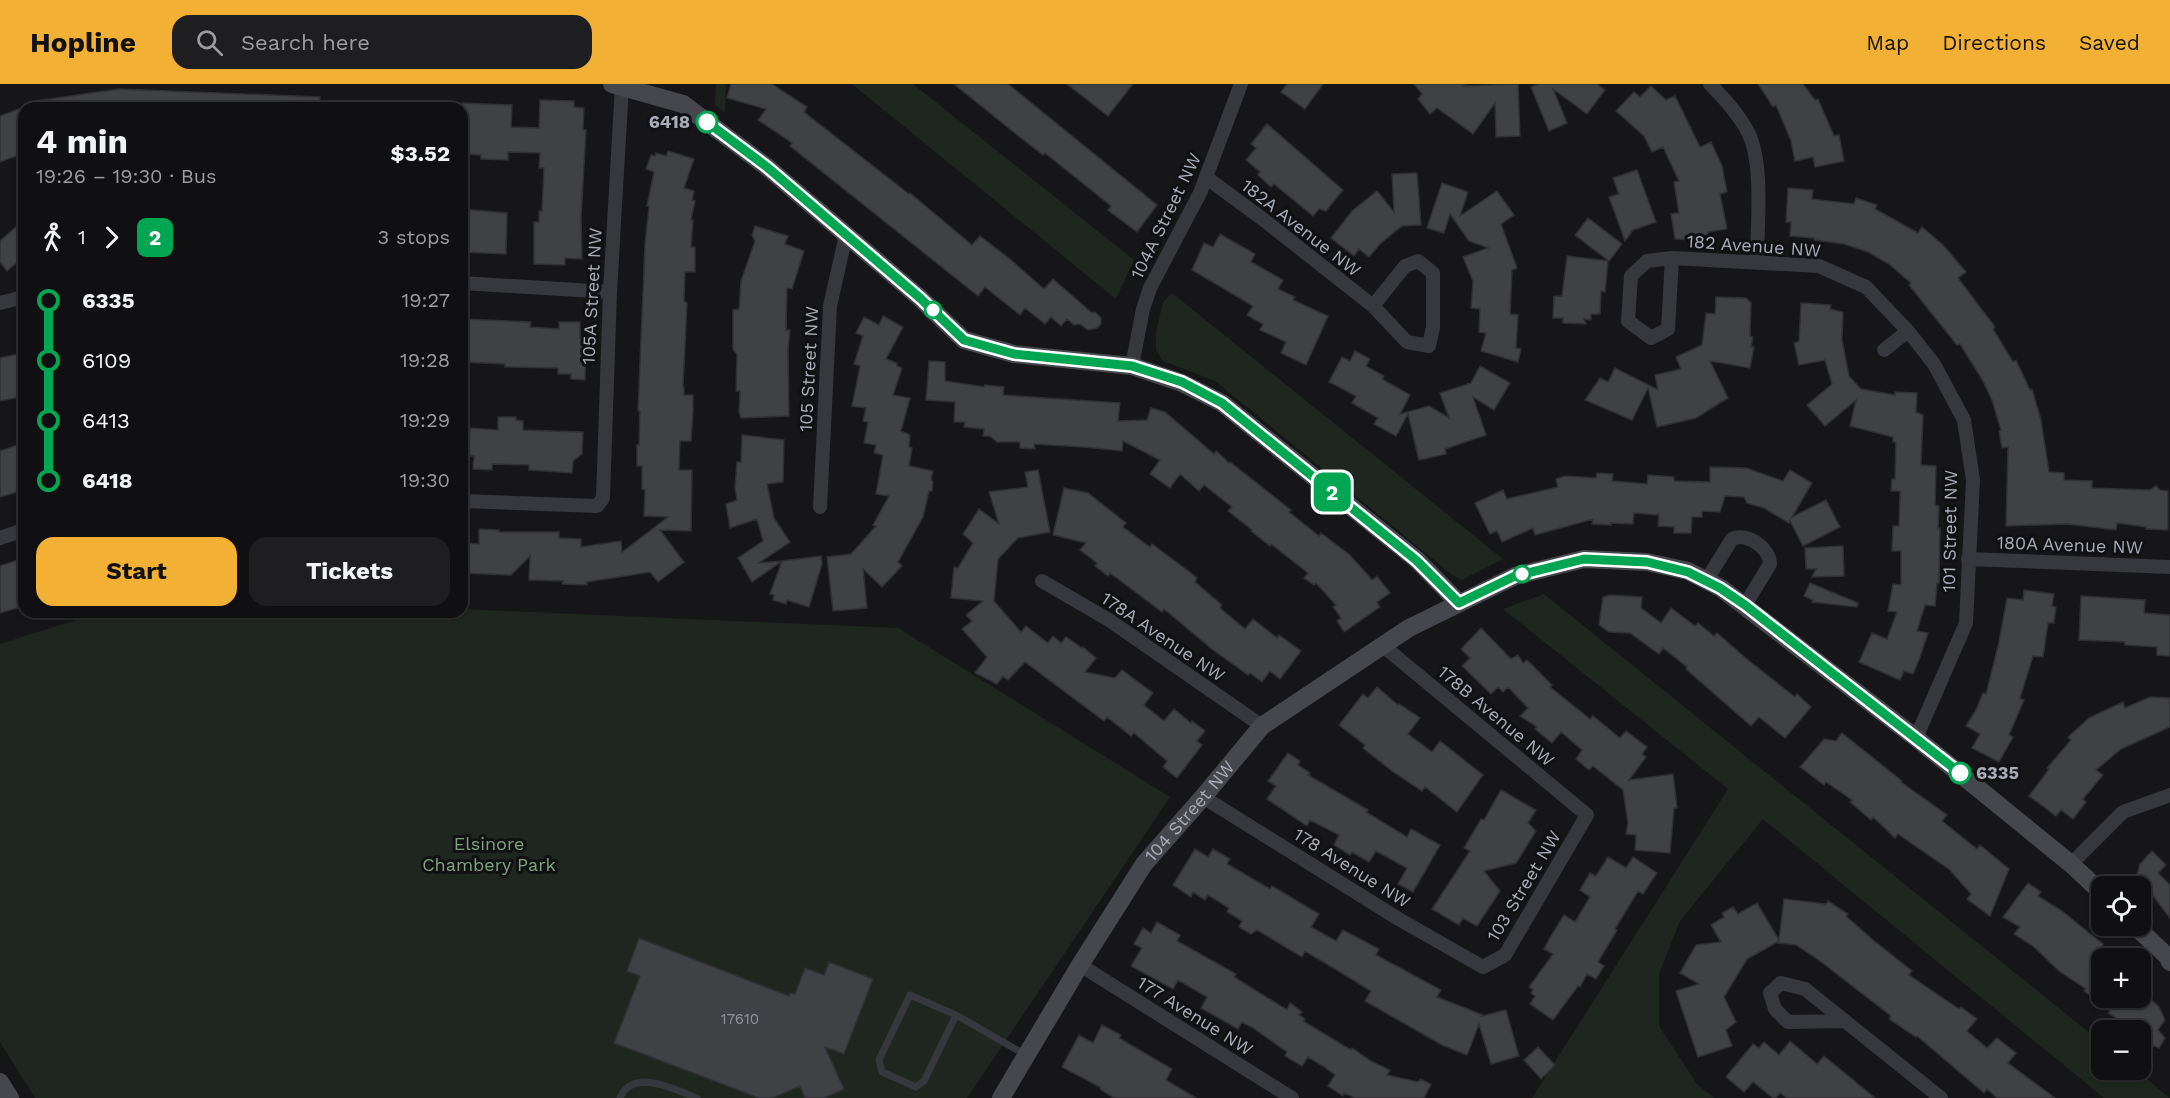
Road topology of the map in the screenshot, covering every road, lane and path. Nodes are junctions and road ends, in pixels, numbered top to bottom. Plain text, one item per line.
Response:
1 (1242, 84) edge
2 (1710, 84) edge
3 (617, 85) edge
4 (1207, 178) junction
5 (846, 235) junction
6 (1672, 258) junction
7 (1757, 262) junction
8 (468, 283) edge
9 (1866, 287) joint
10 (610, 292) junction
11 (18, 298) edge
12 (0, 303) edge
13 (1373, 306) junction
14 (1908, 331) junction
15 (1884, 350) dead end
16 (1132, 366) junction
17 (468, 501) edge
18 (820, 507) dead end
19 (18, 532) edge
20 (0, 538) edge
21 (1968, 559) junction
22 (2170, 567) edge
23 (1042, 581) dead end
24 (1706, 581) junction
25 (1459, 603) junction
26 (1745, 605) junction
27 (1382, 645) junction
28 (1262, 726) junction
29 (1916, 738) junction
30 (2170, 795) edge
31 (1203, 797) junction
32 (1587, 815) joint
33 (2072, 864) junction
34 (2091, 882) edge
35 (2146, 936) edge
36 (2170, 962) edge
37 (1080, 965) junction
38 (1483, 967) joint
39 (956, 1015) junction
40 (1845, 1021) junction
41 (1026, 1055) junction
42 (0, 1082) edge
43 (10, 1098) edge
44 (620, 1098) edge
45 (697, 1098) edge
46 (1000, 1098) edge
47 (1292, 1098) edge
48 (1941, 1098) edge

1 - 4 street, 104A Street NW
2 - 7 street
3 - 5 street
3 - 10 street, 105A Street NW
4 - 13 street, 182A Avenue NW
4 - 16 street, 104A Street NW
5 - 16 street
5 - 18 street, 105 Street NW
6 - 6 street, 182 Avenue NW
6 - 7 street, 182 Avenue NW
7 - 9 street, 182 Avenue NW
8 - 10 street
9 - 14 street, 101 Street NW
10 - 17 street, 105A Street NW
11 - 12 street
13 - 13 street, 182A Avenue NW
14 - 15 street
14 - 21 street, 101 Street NW
16 - 25 street
19 - 20 street
21 - 22 street, 180A Avenue NW
21 - 29 street, 101 Street NW
23 - 28 street, 178A Avenue NW
24 - 25 street, 104 Street NW
24 - 26 street, 104 Street NW
24 - 26 street
25 - 27 street, 104 Street NW
26 - 29 street, 104 Street NW
27 - 28 street, 104 Street NW
27 - 32 street, 178B Avenue NW
28 - 31 street, 104 Street NW
29 - 33 street, 104 Street NW
30 - 33 street
31 - 37 street, 104 Street NW
31 - 38 street, 178 Avenue NW
32 - 38 street, 103 Street NW
33 - 34 street, 104 Street NW
35 - 36 street
37 - 41 street, 104 Street NW
37 - 47 street, 177 Avenue NW
39 - 39 lane
39 - 41 lane
40 - 40 street
40 - 48 street
41 - 46 street, 104 Street NW
42 - 43 street
44 - 45 lane

